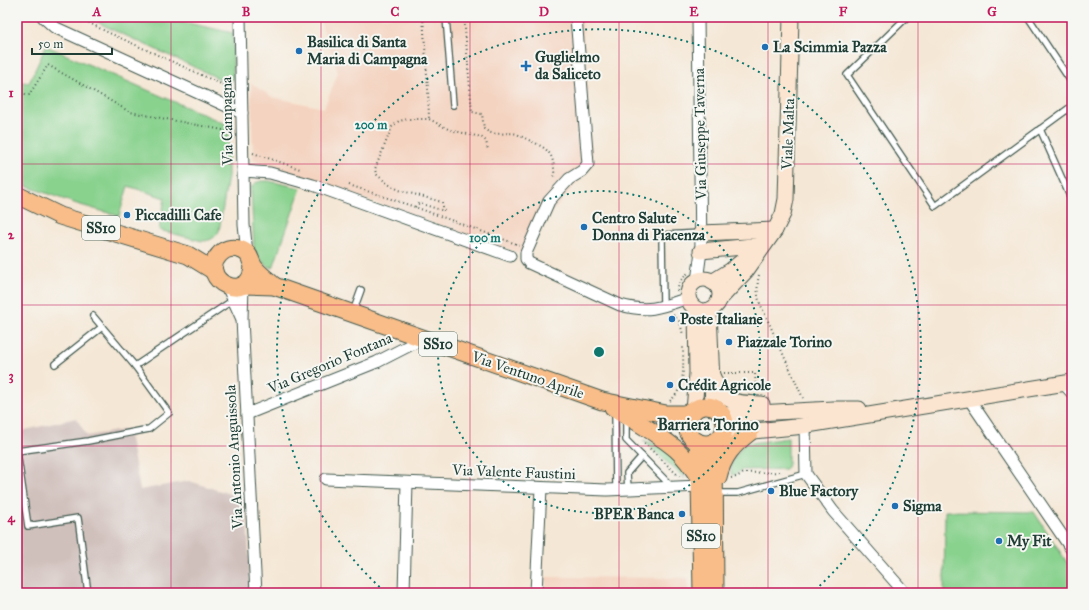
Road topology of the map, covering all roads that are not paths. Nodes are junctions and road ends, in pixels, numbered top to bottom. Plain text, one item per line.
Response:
1 (43, 17) edge
2 (240, 17) edge
3 (446, 17) edge
4 (576, 17) edge
5 (698, 17) edge
6 (791, 17) edge
7 (907, 17) edge
8 (1028, 17) edge
9 (1072, 83) edge
10 (453, 105) dead end
11 (1072, 106) edge
12 (242, 113) junction
13 (1040, 129) junction
14 (243, 171) junction
15 (17, 195) edge
16 (1072, 201) edge
17 (244, 225) junction
18 (775, 230) junction
19 (701, 233) junction
20 (763, 245) junction
21 (225, 251) junction
22 (702, 251) junction
23 (188, 255) junction
24 (510, 256) dead end
25 (250, 260) junction
26 (214, 271) junction
27 (702, 278) junction
28 (274, 286) junction
29 (235, 290) junction
30 (361, 290) dead end
31 (698, 302) junction
32 (667, 310) junction
33 (352, 313) junction
34 (93, 316) dead end
35 (242, 319) junction
36 (102, 327) junction
37 (424, 338) junction
38 (55, 364) dead end
39 (135, 366) junction
40 (715, 373) junction
41 (1069, 387) edge
42 (969, 399) junction
43 (614, 408) junction
44 (833, 409) junction
45 (896, 410) junction
46 (694, 411) junction
47 (717, 411) junction
48 (247, 414) junction
49 (805, 425) junction
50 (750, 432) junction
51 (707, 439) junction
52 (642, 456) junction
53 (806, 474) junction
54 (326, 479) dead end
55 (407, 483) junction
56 (671, 486) junction
57 (705, 486) junction
58 (541, 488) junction
59 (616, 489) junction
60 (628, 489) junction
61 (1072, 550) edge
62 (88, 593) edge
63 (256, 593) edge
64 (404, 593) edge
65 (536, 593) edge
66 (702, 593) edge
67 (715, 593) edge
68 (905, 593) edge

1 - 12 street
2 - 12 street, Via Campagna
3 - 10 lane
4 - 32 street
5 - 19 street, Via Giuseppe Taverna
6 - 18 street, Viale Malta
7 - 13 lane
8 - 9 lane
11 - 13 lane
12 - 14 street, Via Campagna
13 - 16 lane
14 - 17 street, Via Campagna
14 - 24 street
15 - 23 main road, Via Ventuno Aprile / SS10
17 - 21 street
17 - 25 street, Via Campagna
18 - 19 street
18 - 20 street, Viale Malta
19 - 22 street, Via Giuseppe Taverna
19 - 32 lane
20 - 22 street
20 - 27 street, Viale Malta
20 - 31 street, Viale Malta
21 - 23 main road, Via Ventuno Aprile / SS10
21 - 25 main road, Via Ventuno Aprile / SS10
21 - 26 main road
22 - 27 street, Via Giuseppe Taverna
23 - 26 main road, Via Ventuno Aprile / SS10
25 - 28 main road, Via Ventuno Aprile / SS10
25 - 29 main road
26 - 29 main road, Via Ventuno Aprile / SS10
27 - 31 street
27 - 31 street
28 - 29 main road, Via Ventuno Aprile / SS10
28 - 33 main road, Via Ventuno Aprile / SS10
29 - 35 street, Via Antonio Anguissola
29 - 35 street, Via Antonio Anguissola
29 - 39 lane
30 - 33 lane
31 - 32 street
31 - 40 street
31 - 46 street
33 - 37 main road, Via Ventuno Aprile / SS10
34 - 36 lane
35 - 48 street, Via Antonio Anguissola
36 - 38 lane
36 - 39 lane
37 - 43 main road, Via Ventuno Aprile / SS10
37 - 48 street, Via Gregorio Fontana
39 - 62 lane
40 - 44 street
40 - 47 street
41 - 42 street
42 - 45 street
42 - 61 street
43 - 46 main road, Via Ventuno Aprile / SS10
43 - 51 main road, Via Ventuno Aprile / SS10
43 - 52 lane
43 - 57 main road, SS10
43 - 59 lane
44 - 45 street
44 - 47 street
45 - 49 street
46 - 47 main road, SS10
46 - 51 main road, SS10
47 - 51 main road, SS10
48 - 63 street, Via Antonio Anguissola
49 - 50 street
49 - 53 street
50 - 51 street
50 - 57 main road
51 - 57 main road, SS10
52 - 56 lane
52 - 60 lane
53 - 57 lane
53 - 68 street
54 - 55 street, Via Valente Faustini
55 - 58 street, Via Valente Faustini
55 - 64 street
56 - 57 street, Via Valente Faustini
56 - 60 street, Via Valente Faustini
57 - 66 main road, SS10
57 - 67 main road, SS10
58 - 59 street, Via Valente Faustini
58 - 65 street
59 - 60 street, Via Valente Faustini

